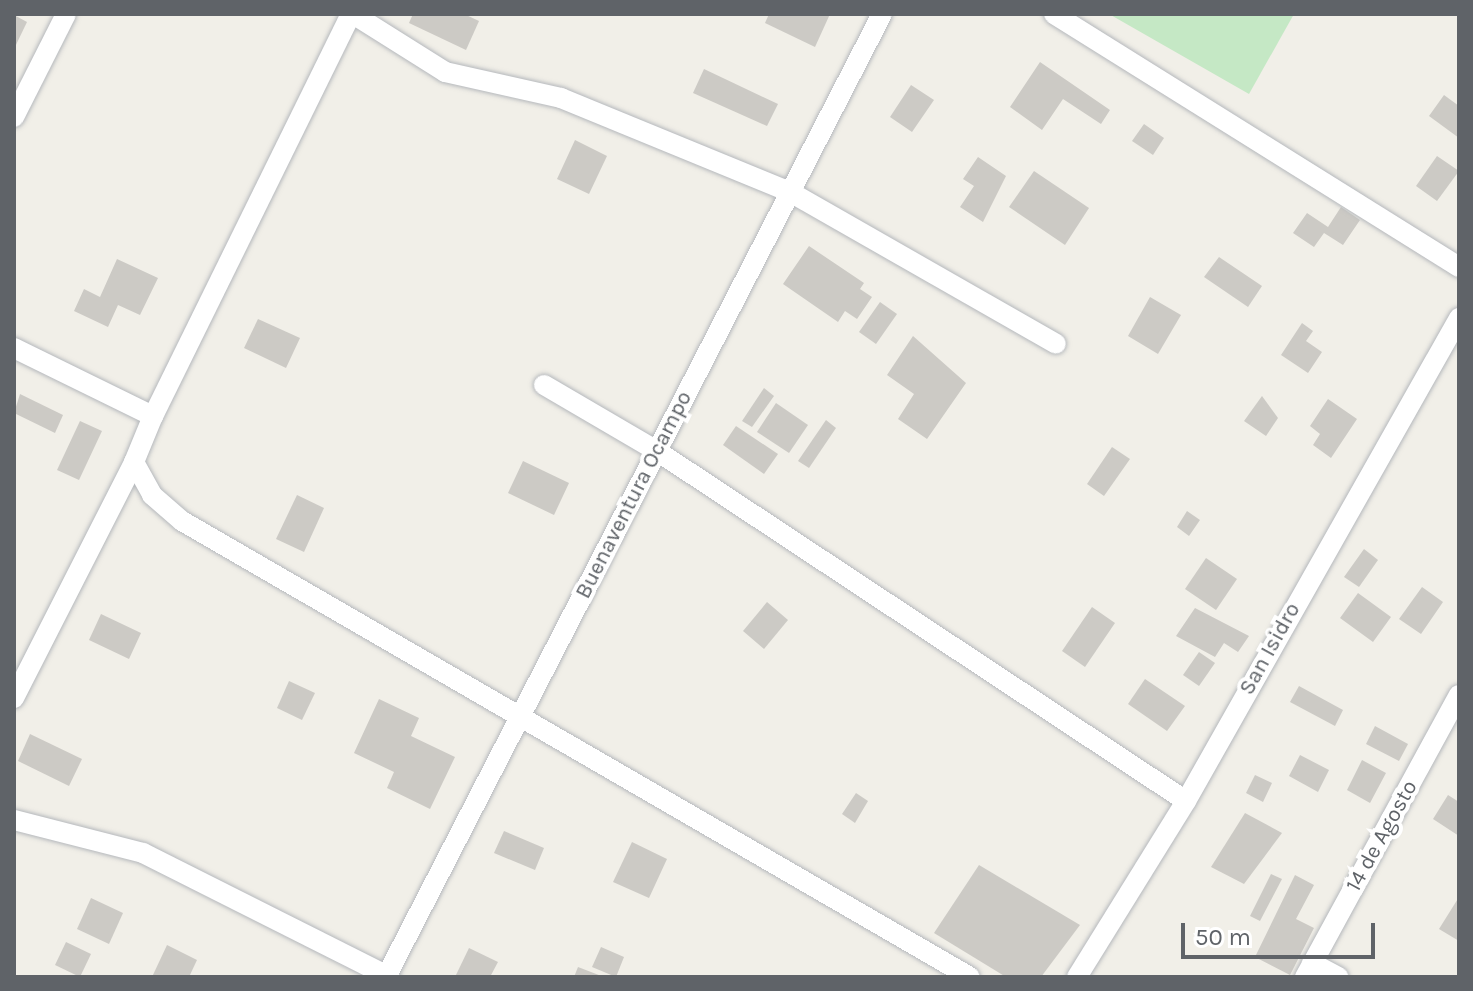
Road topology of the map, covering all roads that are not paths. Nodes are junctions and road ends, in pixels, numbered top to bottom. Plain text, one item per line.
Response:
1 (66, 14) edge
2 (352, 14) edge
3 (882, 14) edge
4 (1054, 14) edge
5 (14, 117) edge
6 (790, 192) junction
7 (1459, 267) edge
8 (1459, 318) edge
9 (1056, 344) dead end
10 (14, 348) edge
11 (544, 385) dead end
12 (153, 416) junction
13 (657, 451) junction
14 (134, 462) junction
15 (1459, 695) edge
16 (14, 698) edge
17 (522, 715) junction
18 (1186, 801) junction
19 (14, 820) edge
20 (1309, 970) edge
21 (388, 976) edge
22 (970, 977) edge
23 (1077, 977) edge
24 (1338, 977) edge

1 - 5 street
2 - 6 street
2 - 12 street
3 - 6 street, Buenaventura Ocampo
4 - 7 street
6 - 9 street
6 - 13 street, Buenaventura Ocampo
8 - 18 street, San Isidro
10 - 12 street
11 - 13 street
12 - 14 street
13 - 17 street, Buenaventura Ocampo
13 - 18 street
14 - 16 street
14 - 17 street
15 - 20 street, 14 de Agosto
17 - 21 street, Buenaventura Ocampo
17 - 22 street
18 - 23 street, San Isidro
19 - 21 street
20 - 24 street

